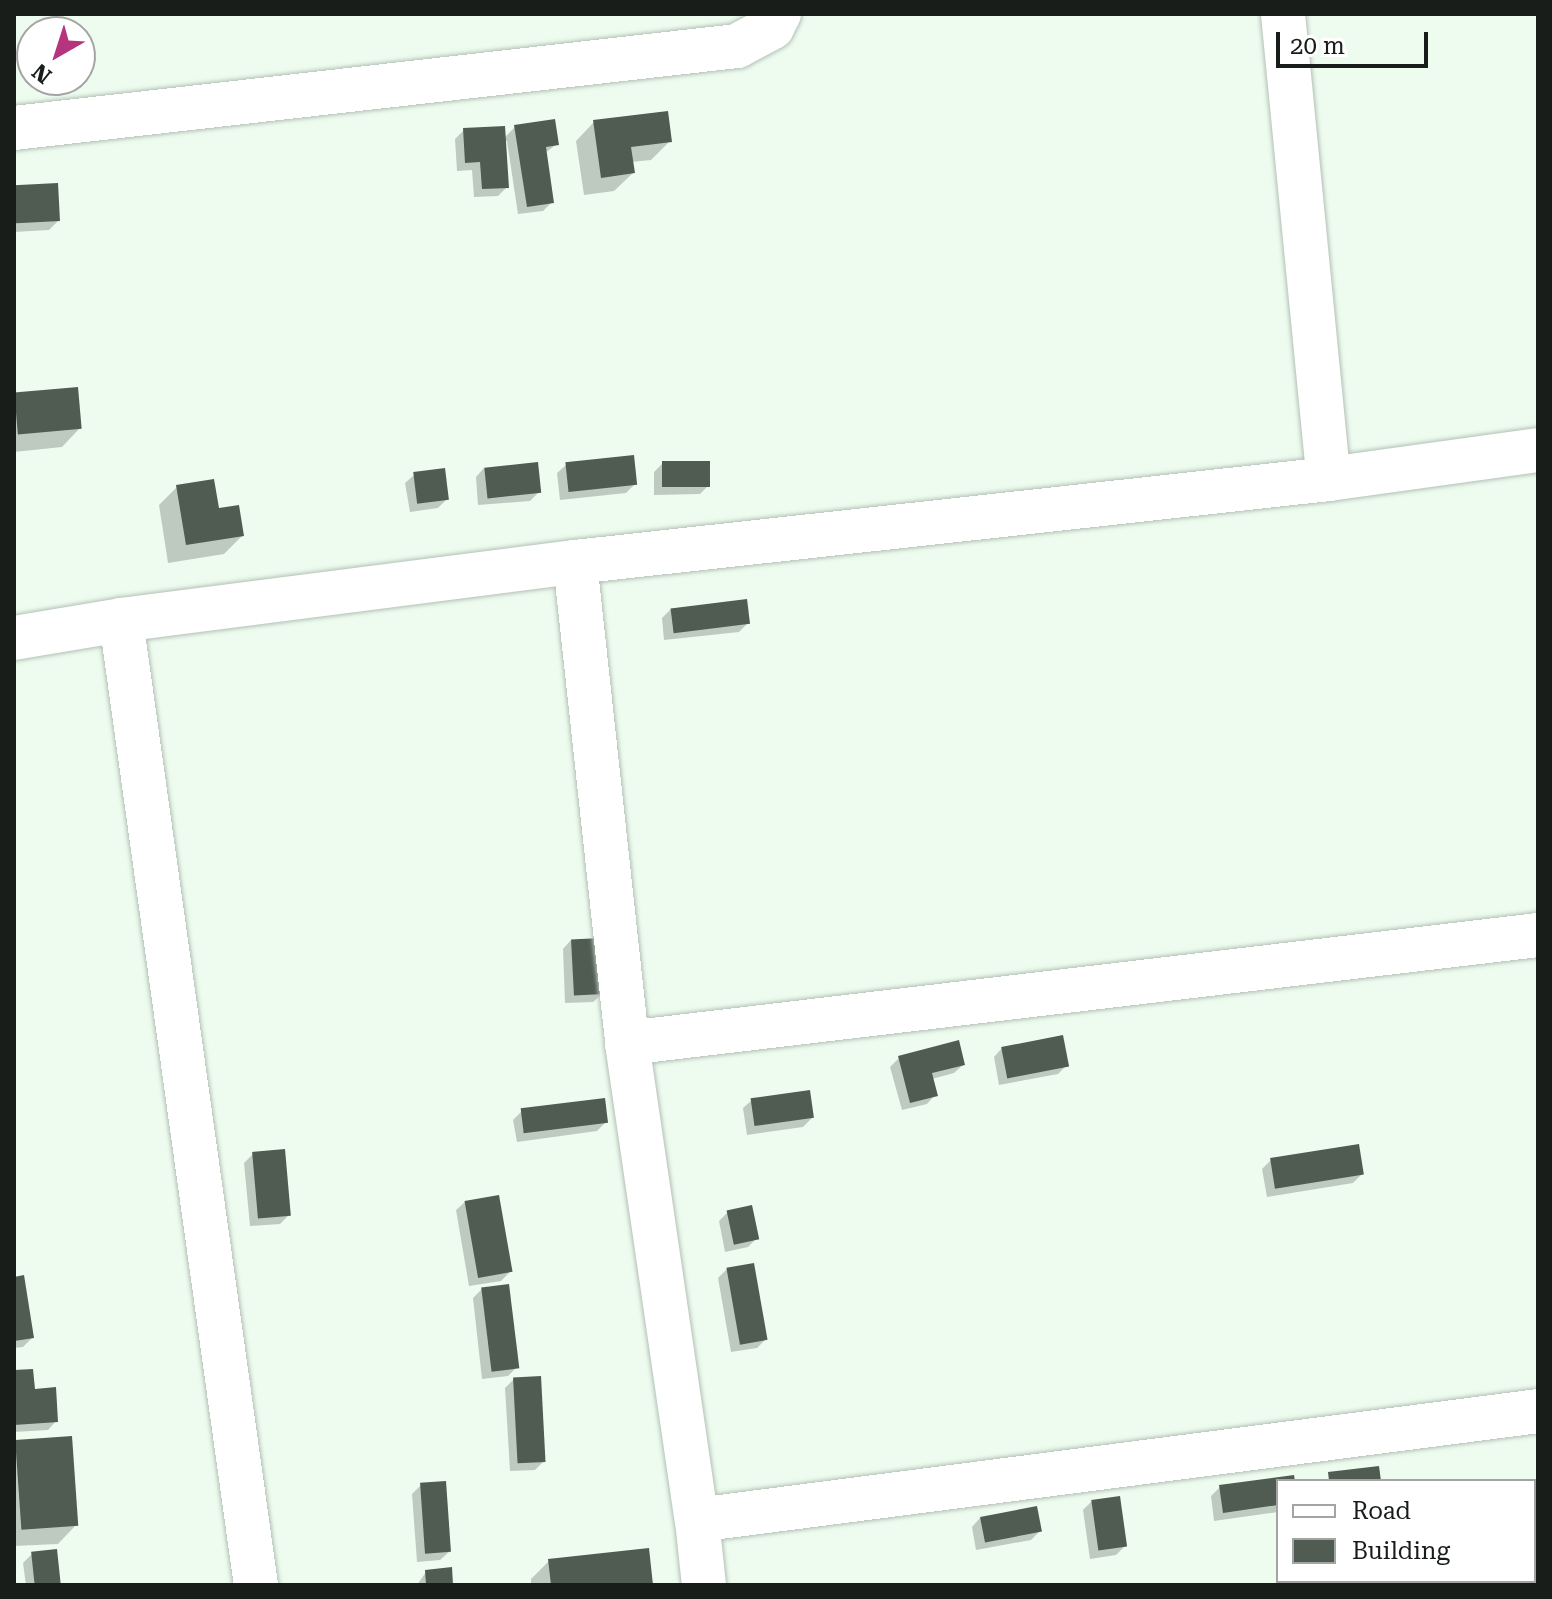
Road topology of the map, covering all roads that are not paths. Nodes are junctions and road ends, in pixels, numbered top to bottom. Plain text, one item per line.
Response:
1 (779, 14) edge
2 (1283, 14) edge
3 (14, 128) edge
4 (1538, 450) edge
5 (1329, 479) junction
6 (575, 562) junction
7 (121, 620) junction
8 (14, 638) edge
9 (1538, 935) edge
10 (627, 1043) junction
11 (1538, 1411) edge
12 (697, 1520) junction
13 (256, 1585) edge
14 (704, 1585) edge

1 - 3 street
2 - 5 street
4 - 5 street
5 - 6 street
6 - 7 street
6 - 10 street
7 - 8 street
7 - 13 street
9 - 10 street
10 - 12 street
11 - 12 street
12 - 14 street

